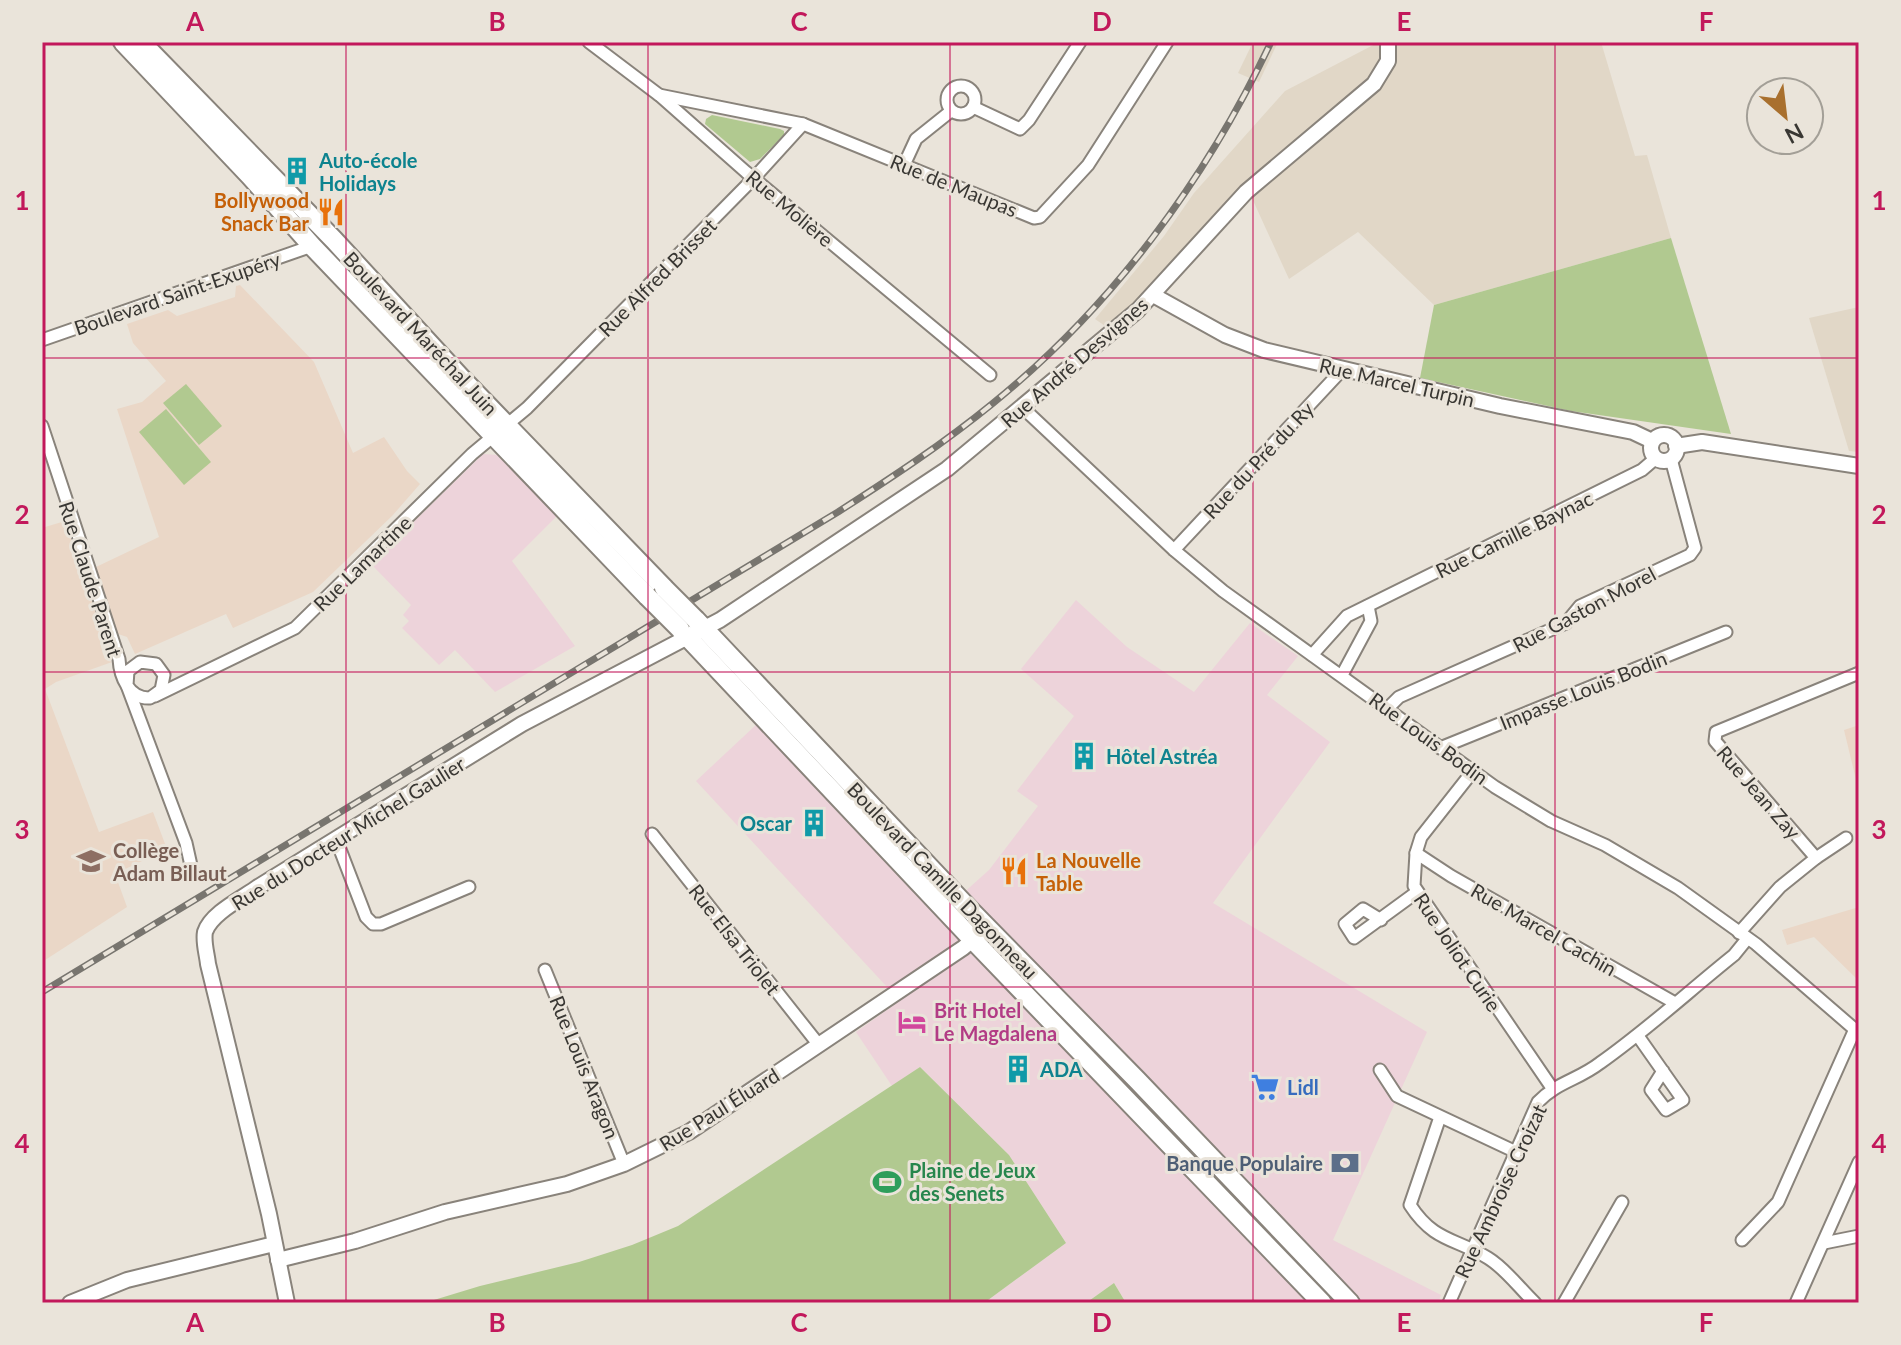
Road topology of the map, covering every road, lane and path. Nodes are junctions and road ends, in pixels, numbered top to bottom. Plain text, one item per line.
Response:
1 (123, 42) edge
2 (141, 42) edge
3 (589, 42) edge
4 (1080, 42) edge
5 (1167, 42) edge
6 (1388, 42) edge
7 (659, 95) junction
8 (713, 106) junction
9 (973, 107) junction
10 (951, 111) junction
11 (803, 124) junction
12 (698, 128) junction
13 (904, 165) junction
14 (754, 178) junction
15 (320, 238) junction
16 (1153, 295) junction
17 (42, 340) edge
18 (1342, 370) junction
19 (990, 375) dead end
20 (1023, 408) junction
21 (42, 426) edge
22 (500, 430) junction
23 (1652, 441) junction
24 (1668, 454) junction
25 (1859, 466) edge
26 (1174, 550) junction
27 (655, 592) junction
28 (1368, 606) junction
29 (691, 628) junction
30 (1726, 632) dead end
31 (1312, 655) junction
32 (1859, 673) edge
33 (198, 674) junction
34 (164, 675) junction
35 (1342, 675) junction
36 (128, 686) junction
37 (150, 697) junction
38 (1388, 708) junction
39 (140, 718) junction
40 (1440, 748) junction
41 (1473, 771) junction
42 (652, 834) dead end
43 (1846, 838) dead end
44 (336, 839) junction
45 (1416, 853) junction
46 (1816, 858) junction
47 (192, 870) dead end
48 (469, 887) dead end
49 (1417, 892) junction
50 (1381, 920) dead end
51 (988, 927) junction
52 (1743, 936) junction
53 (973, 940) junction
54 (545, 970) dead end
55 (1675, 1003) junction
56 (1857, 1031) edge
57 (1638, 1036) junction
58 (819, 1045) junction
59 (1380, 1070) dead end
60 (1663, 1071) dead end
61 (1552, 1088) junction
62 (1440, 1117) junction
63 (1516, 1152) junction
64 (1859, 1162) edge
65 (624, 1164) junction
66 (1622, 1202) dead end
67 (1859, 1236) edge
68 (1742, 1240) dead end
69 (1824, 1243) junction
70 (274, 1244) junction
71 (1472, 1250) junction
72 (278, 1260) junction
73 (70, 1303) edge
74 (287, 1303) edge
75 (1322, 1303) edge
76 (1350, 1303) edge
77 (1449, 1303) edge
78 (1535, 1303) edge
79 (1564, 1303) edge
80 (1796, 1303) edge

1 - 15 main road, Boulevard Maréchal Juin
2 - 15 main road, Boulevard Maréchal Juin
3 - 7 street, Rue Molière
4 - 9 street
5 - 13 street, Rue de Maupas
6 - 16 street, Rue André Desvignes
7 - 8 street, Rue de Maupas
7 - 12 street, Rue Molière
8 - 11 street, Rue de Maupas
8 - 12 street
9 - 10 street
9 - 10 street
10 - 13 street
11 - 13 street, Rue de Maupas
11 - 14 street, Rue Alfred Brisset
12 - 14 street, Rue Molière
14 - 19 street, Rue Molière
14 - 22 street, Rue Alfred Brisset
15 - 17 street, Boulevard Saint-Exupéry
15 - 22 main road, Boulevard Maréchal Juin
16 - 18 street, Rue Marcel Turpin
16 - 20 street, Rue André Desvignes
18 - 23 street, Rue Marcel Turpin
18 - 26 street, Rue du Pré du Ry
20 - 26 street, Rue Louis Bodin
20 - 29 street, Rue André Desvignes
21 - 36 street, Rue Claude Parent
22 - 27 main road, Boulevard Maréchal Juin
22 - 27 main road, Boulevard Maréchal Juin
22 - 33 street, Rue Lamartine
23 - 24 street
23 - 24 street, Rue Marcel Turpin
24 - 25 street
24 - 28 street, Rue Camille Baynac
24 - 38 street, Rue Gaston Morel
26 - 31 street, Rue Louis Bodin
27 - 29 main road, Boulevard Maréchal Juin, bridge
28 - 31 street, Rue Camille Baynac
28 - 35 street
29 - 44 street, Rue du Docteur Michel Gaulier
29 - 51 main road, Boulevard Camille Dagonneau
29 - 53 main road, Boulevard Camille Dagonneau
30 - 40 street, Impasse Louis Bodin
31 - 35 street, Rue Louis Bodin
32 - 46 street, Rue Jean Zay
33 - 34 street, Rue Lamartine
33 - 37 street, Rue Lamartine
34 - 36 street
34 - 37 street
35 - 38 street, Rue Louis Bodin
36 - 37 street
36 - 39 street, Rue Claude Parent
37 - 39 street
38 - 40 street, Rue Louis Bodin
39 - 47 street, Rue Claude Parent
40 - 41 street, Rue Louis Bodin
41 - 45 street
41 - 52 street, Rue Louis Bodin
42 - 58 street, Rue Elsa Triolet
43 - 46 street, Rue Jean Zay
44 - 48 street
44 - 70 street, Rue du Docteur Michel Gaulier
45 - 49 street, Rue Joliot Curie
45 - 55 street, Rue Marcel Cachin
46 - 52 street, Rue Jean Zay
49 - 50 street
49 - 61 street, Rue Joliot Curie
51 - 53 street, Rue Paul Éluard
51 - 76 main road, Boulevard Camille Dagonneau
52 - 55 street, Rue Ambroise Croizat
52 - 56 street, Rue Louis Bodin
53 - 58 street, Rue Paul Éluard
53 - 75 main road, Boulevard Camille Dagonneau
54 - 65 street, Rue Louis Aragon
55 - 57 street, Rue Ambroise Croizat
56 - 68 street
57 - 60 street
57 - 61 street, Rue Ambroise Croizat
58 - 65 street, Rue Paul Éluard
59 - 62 street
61 - 63 street, Rue Ambroise Croizat
62 - 63 street
62 - 71 street
63 - 71 street, Rue Ambroise Croizat
64 - 69 street
65 - 72 street, Rue Paul Éluard
66 - 79 street
67 - 69 street
69 - 80 street
70 - 72 street, Rue du Docteur Michel Gaulier
70 - 73 street
71 - 77 street, Rue Ambroise Croizat
71 - 78 street
72 - 74 street, Rue du Docteur Michel Gaulier

